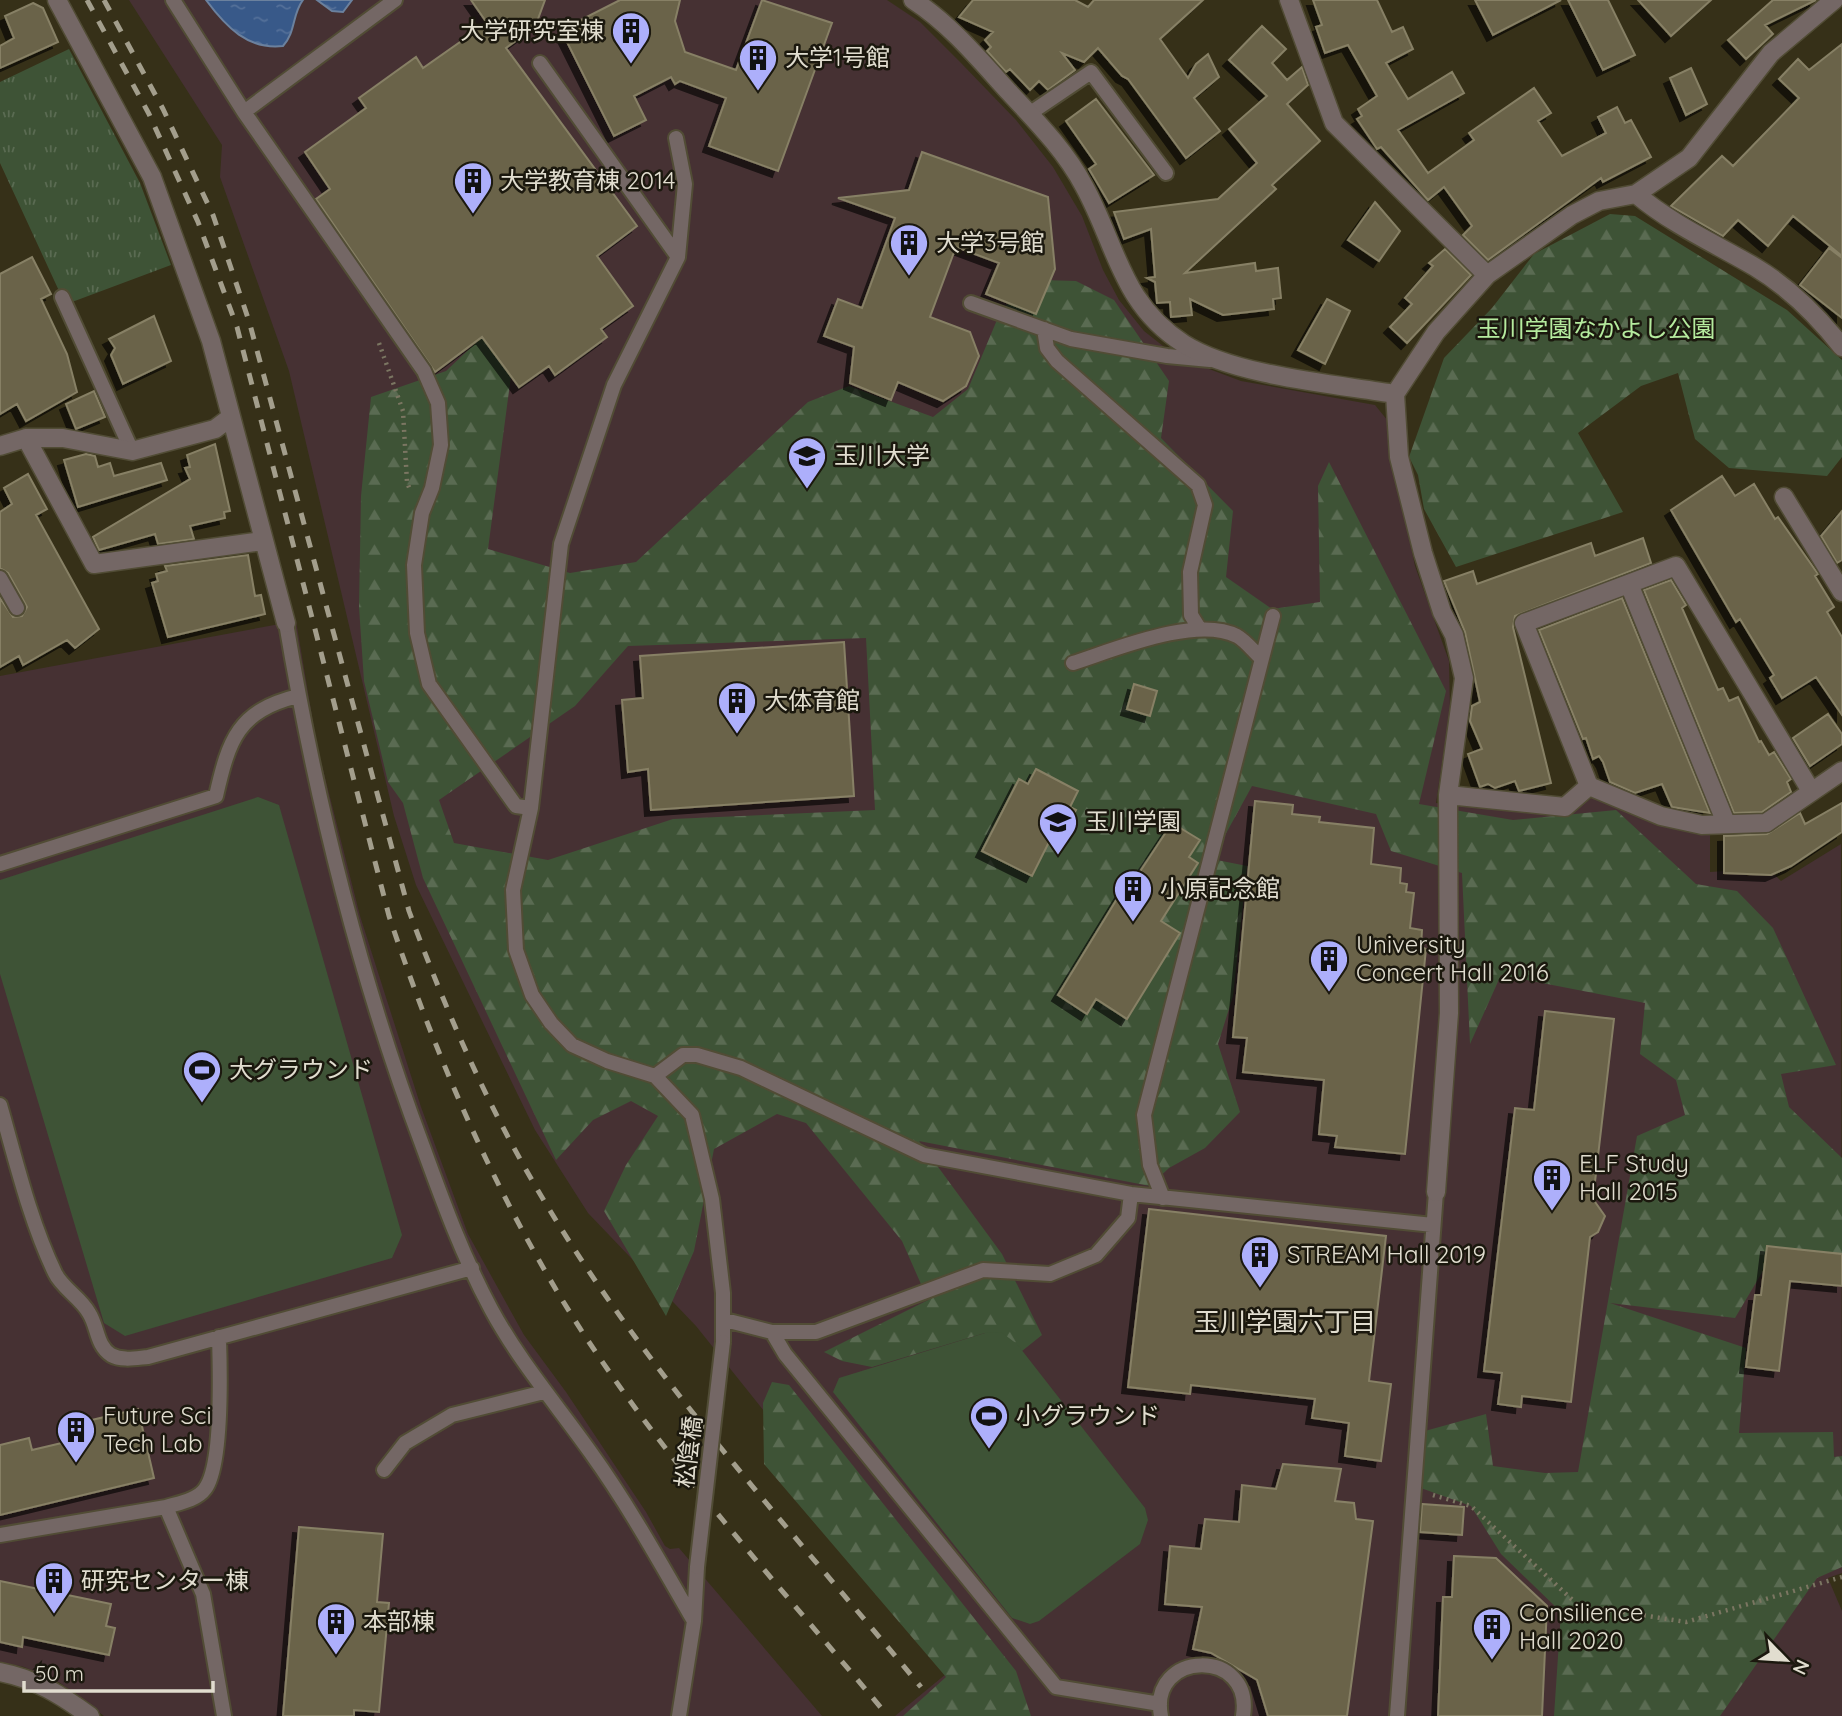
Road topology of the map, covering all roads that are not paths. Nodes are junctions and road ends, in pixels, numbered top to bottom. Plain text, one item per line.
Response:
1 (57, 0) edge
2 (173, 0) edge
3 (396, 0) edge
4 (913, 0) edge
5 (1289, 0) edge
6 (1834, 0) edge
7 (540, 63) dead end
8 (244, 112) junction
9 (1029, 114) junction
10 (676, 138) dead end
11 (1166, 173) dead end
12 (1636, 194) junction
13 (678, 257) junction
14 (1487, 275) junction
15 (62, 298) dead end
16 (971, 303) dead end
17 (1044, 329) junction
18 (1842, 346) edge
19 (1225, 362) junction
20 (1395, 394) junction
21 (231, 416) junction
22 (26, 438) junction
23 (0, 446) edge
24 (132, 451) junction
25 (1784, 497) dead end
26 (263, 541) junction
27 (0, 578) edge
28 (1629, 584) junction
29 (1842, 592) edge
30 (17, 608) dead end
31 (1273, 616) dead end
32 (286, 623) joint
33 (1199, 628) junction
34 (1262, 659) junction
35 (1073, 663) dead end
36 (298, 695) junction
37 (1842, 771) edge
38 (1589, 786) junction
39 (1811, 791) junction
40 (1448, 795) junction
41 (531, 808) junction
42 (1726, 823) junction
43 (0, 864) edge
44 (655, 1076) junction
45 (0, 1105) edge
46 (1436, 1192) joint
47 (1131, 1194) junction
48 (1163, 1198) junction
49 (1433, 1225) junction
50 (472, 1268) junction
51 (725, 1320) junction
52 (772, 1332) junction
53 (219, 1337) junction
54 (544, 1392) junction
55 (384, 1470) dead end
56 (166, 1507) junction
57 (0, 1535) edge
58 (694, 1621) junction
59 (0, 1672) edge
60 (1160, 1710) edge
61 (90, 1716) edge
62 (224, 1716) edge
63 (679, 1716) edge
64 (1243, 1716) edge
65 (1397, 1716) edge

1 - 21 street
2 - 8 lane
3 - 8 lane
4 - 9 street
5 - 14 street
6 - 12 street
7 - 13 lane
8 - 41 lane
9 - 11 lane
9 - 19 street
10 - 13 lane
12 - 14 street
12 - 18 street
13 - 41 lane
14 - 20 street
15 - 24 lane
16 - 17 lane
17 - 19 lane
17 - 33 lane
19 - 20 street
20 - 40 street
21 - 24 street
21 - 26 street
22 - 23 street
22 - 24 street
22 - 26 street
25 - 29 street
26 - 32 street
27 - 30 lane
28 - 38 street
28 - 39 street
28 - 42 street
31 - 34 lane
32 - 36 lane
33 - 34 lane
33 - 35 lane
34 - 48 lane
36 - 43 lane
36 - 50 lane
37 - 39 street
38 - 40 street
38 - 42 street
39 - 42 street
40 - 46 street
41 - 44 lane
44 - 47 lane
44 - 51 lane, 松陰橋
45 - 53 lane
46 - 49 lane
47 - 48 lane
47 - 52 lane
48 - 49 lane
49 - 65 lane
50 - 53 lane
50 - 54 lane
51 - 52 lane
51 - 58 lane, 松陰橋, bridge
52 - 60 lane
53 - 56 lane
54 - 55 lane
54 - 58 lane
56 - 57 lane
56 - 62 lane
58 - 63 lane, 松陰橋
59 - 61 street
60 - 64 lane

